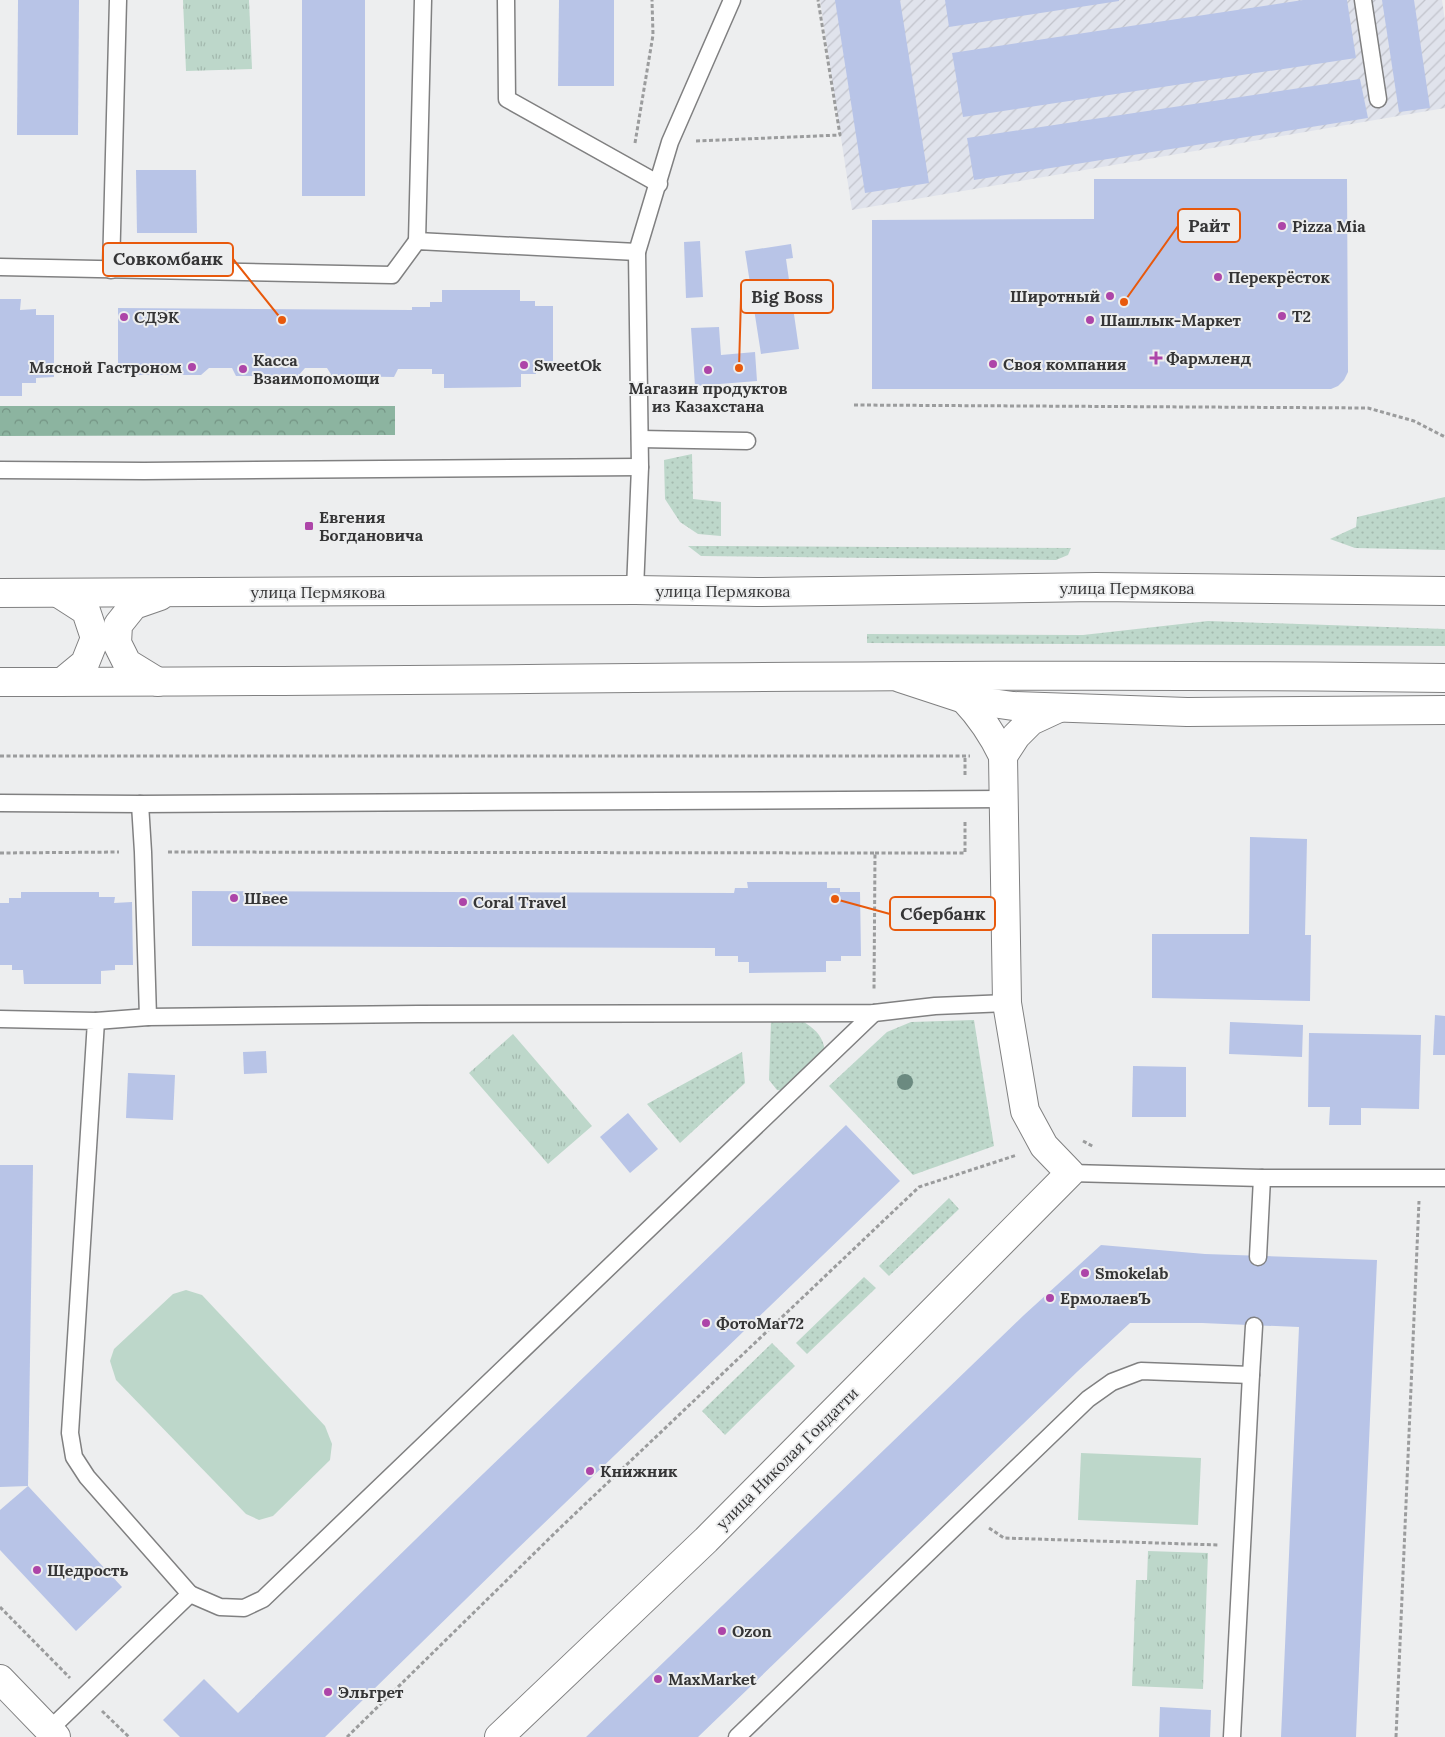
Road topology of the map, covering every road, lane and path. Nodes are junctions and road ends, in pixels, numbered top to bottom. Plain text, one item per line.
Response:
1 (118, 0) edge
2 (423, 0) edge
3 (506, 0) edge
4 (652, 0) edge
5 (732, 0) edge
6 (818, 0) edge
7 (1363, 0) edge
8 (1378, 99) dead end
9 (670, 142) junction
10 (630, 168) junction
11 (658, 184) junction
12 (417, 241) junction
13 (637, 252) junction
14 (0, 268) edge
15 (111, 270) junction
16 (854, 405) dead end
17 (1445, 437) edge
18 (640, 439) junction
19 (747, 441) dead end
20 (640, 467) junction
21 (0, 470) edge
22 (636, 590) junction
23 (1445, 591) edge
24 (0, 593) edge
25 (58, 593) junction
26 (166, 593) junction
27 (891, 675) junction
28 (1445, 678) edge
29 (0, 682) edge
30 (62, 682) junction
31 (160, 682) junction
32 (964, 699) junction
33 (1059, 708) junction
34 (1445, 710) edge
35 (0, 756) edge
36 (965, 756) junction
37 (1003, 756) junction
38 (1004, 799) junction
39 (965, 800) junction
40 (0, 803) edge
41 (140, 804) junction
42 (0, 852) edge
43 (143, 852) junction
44 (875, 853) junction
45 (1007, 1003) junction
46 (874, 1013) junction
47 (148, 1017) junction
48 (0, 1019) edge
49 (96, 1021) junction
50 (1078, 1137) dead end
51 (1044, 1146) junction
52 (1101, 1148) dead end
53 (1070, 1173) junction
54 (1262, 1178) junction
55 (1420, 1178) junction
56 (1445, 1178) edge
57 (1258, 1256) dead end
58 (1254, 1326) dead end
59 (1251, 1375) junction
60 (969, 1513) junction
61 (1242, 1546) junction
62 (190, 1594) junction
63 (0, 1607) edge
64 (0, 1679) edge
65 (85, 1695) junction
66 (52, 1733) edge
67 (129, 1737) edge
68 (347, 1737) edge
69 (499, 1737) edge
70 (737, 1737) edge
71 (1232, 1737) edge
72 (1396, 1737) edge

1 - 15 lane
2 - 12 lane
3 - 10 lane
4 - 10 path
5 - 9 lane
6 - 9 path
7 - 8 lane
9 - 11 lane
10 - 11 lane
11 - 13 lane
12 - 13 lane
12 - 15 lane
13 - 18 lane
14 - 15 lane
16 - 17 path
18 - 19 lane
18 - 20 lane
20 - 21 lane
20 - 22 lane
22 - 23 main road, улица Пермякова
22 - 26 main road, улица Пермякова
24 - 25 main road, улица Пермякова
25 - 26 main road, улица Пермякова
25 - 30 main road
26 - 31 main road
27 - 28 main road
27 - 31 main road
27 - 32 main road
29 - 30 main road
30 - 31 main road
32 - 33 main road
32 - 37 main road
33 - 34 main road
33 - 37 main road
35 - 36 path
36 - 37 path
36 - 39 path
37 - 38 main road
38 - 39 lane
38 - 45 main road
39 - 41 lane
39 - 44 path
40 - 41 lane
41 - 43 lane
42 - 43 path
43 - 44 path
43 - 47 lane
44 - 46 path
45 - 46 lane
45 - 51 main road
46 - 47 lane
46 - 62 lane
47 - 49 lane
48 - 49 lane
49 - 62 lane
50 - 52 path
51 - 53 main road
51 - 68 path
53 - 54 lane
53 - 69 main road, улица Николая Гондатти
54 - 55 lane
54 - 57 lane
55 - 56 lane
55 - 72 path
58 - 59 lane
59 - 60 lane
59 - 61 lane
60 - 61 path
60 - 70 lane
61 - 71 lane
62 - 65 lane
63 - 65 path
64 - 66 main road
65 - 66 lane
65 - 67 path

